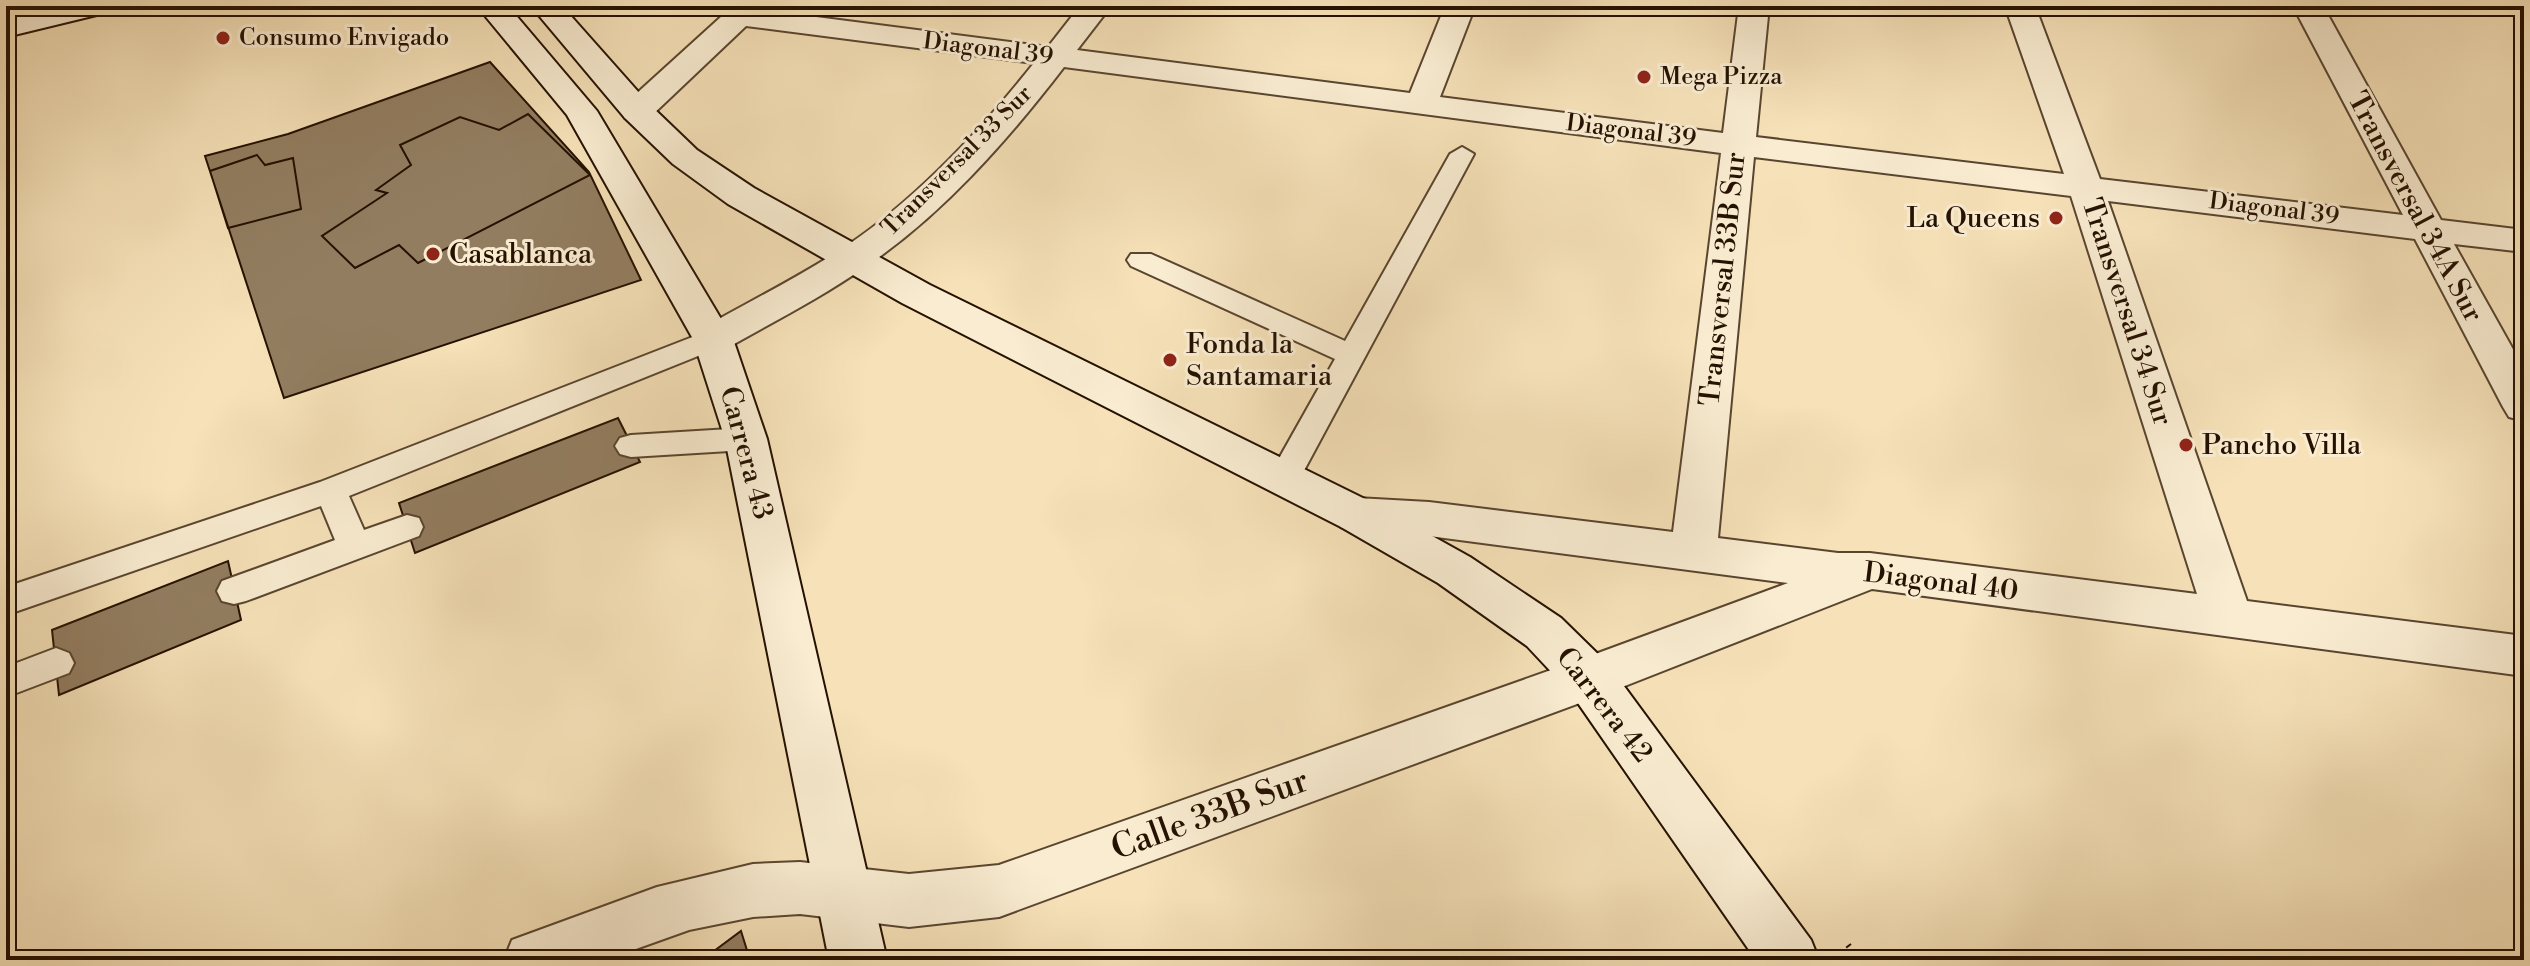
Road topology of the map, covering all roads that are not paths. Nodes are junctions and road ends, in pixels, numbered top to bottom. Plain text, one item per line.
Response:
1 (99, 6) edge
2 (492, 6) edge
3 (546, 6) edge
4 (1096, 6) edge
5 (1460, 6) edge
6 (1754, 6) edge
7 (2020, 6) edge
8 (2308, 6) edge
9 (744, 11) edge
10 (6, 28) edge
11 (1057, 57) junction
12 (1421, 105) junction
13 (637, 111) junction
14 (1738, 145) junction
15 (1462, 154) dead end
16 (2085, 185) junction
17 (2424, 227) junction
18 (2524, 241) edge
19 (851, 260) junction
20 (1141, 260) dead end
21 (713, 339) junction
22 (1351, 355) junction
23 (2524, 407) edge
24 (746, 439) junction
25 (631, 446) dead end
26 (1284, 478) junction
27 (331, 490) junction
28 (1357, 515) junction
29 (407, 527) dead end
30 (354, 546) junction
31 (1693, 553) junction
32 (1870, 571) junction
33 (234, 591) dead end
34 (6, 601) edge
35 (2229, 619) junction
36 (2524, 656) edge
37 (56, 663) dead end
38 (1589, 678) junction
39 (6, 682) edge
40 (843, 891) junction
41 (533, 960) edge
42 (858, 960) edge
43 (1790, 960) edge

1 - 10 street
2 - 21 street, Carrera 43
3 - 13 street
4 - 11 street, Transversal 33 Sur
5 - 12 street
6 - 14 street, Transversal 33B Sur
7 - 16 street, Transversal 34 Sur
8 - 17 street, Transversal 34A Sur
9 - 11 street, Diagonal 39
9 - 13 street
11 - 12 street, Diagonal 39
11 - 19 street, Transversal 33 Sur
12 - 14 street, Diagonal 39
13 - 19 street
14 - 16 street, Diagonal 39
14 - 31 street, Transversal 33B Sur
15 - 22 lane
16 - 17 street, Diagonal 39
16 - 35 street, Transversal 34 Sur
17 - 18 street, Diagonal 39
17 - 23 street, Transversal 34A Sur
19 - 21 street, Transversal 33 Sur
19 - 26 street
20 - 22 lane
21 - 24 street, Carrera 43
21 - 27 lane
22 - 26 lane
24 - 25 lane
24 - 40 street, Carrera 43
26 - 28 street
27 - 30 lane
27 - 34 lane
28 - 31 street, Diagonal 40
28 - 38 street, Carrera 42
29 - 30 lane
30 - 33 lane
31 - 32 street, Diagonal 40
32 - 35 street, Diagonal 40
32 - 38 street, Calle 33B Sur
35 - 36 street, Diagonal 40
37 - 39 lane
38 - 40 street, Calle 33B Sur
38 - 43 street, Carrera 42
40 - 41 street, Calle 33B Sur
40 - 42 street, Carrera 43

